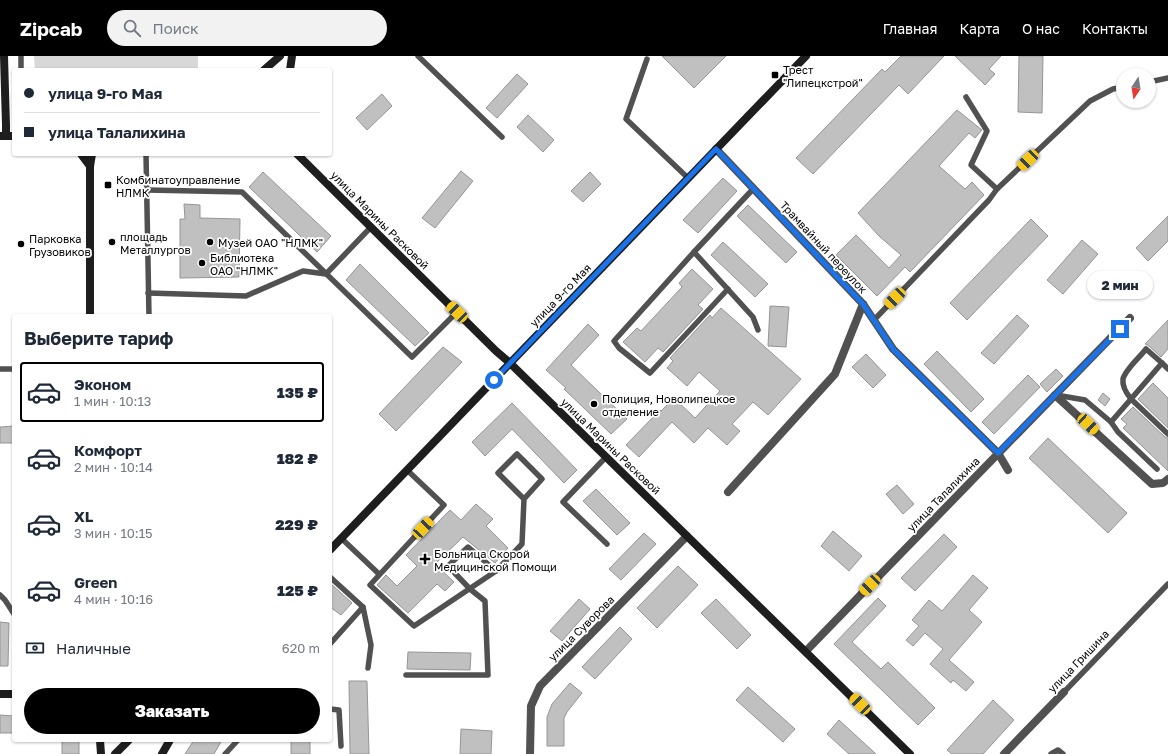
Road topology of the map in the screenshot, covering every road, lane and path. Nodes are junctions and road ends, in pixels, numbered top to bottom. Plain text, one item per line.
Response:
1 (4, 56) edge
2 (21, 56) edge
3 (280, 56) edge
4 (292, 56) edge
5 (418, 56) edge
6 (806, 56) edge
7 (647, 59) dead end
8 (21, 68) edge
9 (266, 68) edge
10 (290, 68) edge
11 (1168, 78) edge
12 (1156, 81) edge
13 (1116, 88) edge
14 (966, 97) dead end
15 (6, 120) edge
16 (7, 136) edge
17 (502, 137) dead end
18 (716, 149) junction
19 (82, 156) edge
20 (92, 156) edge
21 (146, 156) edge
22 (299, 156) edge
23 (90, 166) junction
24 (688, 178) junction
25 (754, 188) junction
26 (997, 189) junction
27 (147, 190) junction
28 (371, 227) junction
29 (694, 252) junction
30 (326, 274) junction
31 (728, 290) junction
32 (148, 293) junction
33 (863, 304) junction
34 (457, 312) junction
35 (90, 314) edge
36 (149, 314) edge
37 (1130, 318) dead end
38 (874, 320) junction
39 (758, 330) dead end
40 (510, 363) junction
41 (1162, 364) junction
42 (0, 369) edge
43 (12, 369) edge
44 (1168, 369) edge
45 (1056, 395) junction
46 (1131, 399) junction
47 (1111, 422) junction
48 (1168, 434) edge
49 (998, 453) junction
50 (606, 457) junction
51 (1157, 469) dead end
52 (407, 470) junction
53 (1008, 470) dead end
54 (1168, 479) edge
55 (728, 492) dead end
56 (524, 499) junction
57 (687, 536) junction
58 (341, 538) junction
59 (606, 544) dead end
60 (332, 548) edge
61 (496, 571) junction
62 (379, 574) junction
63 (332, 579) edge
64 (1168, 584) edge
65 (470, 589) junction
66 (0, 595) edge
67 (363, 607) junction
68 (12, 611) edge
69 (332, 642) edge
70 (806, 651) junction
71 (368, 668) dead end
72 (406, 675) dead end
73 (1064, 692) joint
74 (0, 694) edge
75 (12, 694) edge
76 (332, 709) edge
77 (100, 742) edge
78 (127, 742) edge
79 (169, 742) edge
80 (236, 742) edge
81 (341, 746) dead end
82 (101, 754) edge
83 (115, 754) edge
84 (162, 754) edge
85 (225, 754) edge
86 (530, 754) edge
87 (910, 754) edge
88 (1004, 754) edge
89 (1051, 754) edge
90 (1063, 754) edge

1 - 15 main road
2 - 8 lane
3 - 9 main road
4 - 10 main road
5 - 17 lane
6 - 18 main road, улица 9-го Мая
7 - 24 lane
11 - 12 lane
13 - 26 lane
14 - 26 lane
15 - 16 main road
18 - 24 main road, улица 9-го Мая
18 - 25 street, Трамвайный переулок
19 - 23 main road
20 - 23 main road
21 - 27 lane
22 - 28 main road, улица Марины Расковой
23 - 35 main road
24 - 40 main road, улица 9-го Мая
25 - 29 lane
25 - 33 street, Трамвайный переулок
26 - 38 lane
27 - 30 lane
27 - 32 lane
28 - 30 lane
28 - 34 main road, улица Марины Расковой
29 - 31 lane
29 - 31 lane
30 - 32 lane
30 - 34 lane
31 - 39 lane
32 - 36 lane
33 - 38 street, Трамвайный переулок
33 - 55 street
34 - 40 main road, улица Марины Расковой
37 - 45 street, улица Талалихина
38 - 49 street, Трамвайный переулок
40 - 50 main road, улица Марины Расковой
40 - 52 main road, улица 9-го Мая
41 - 44 lane
41 - 46 lane
41 - 46 lane
42 - 43 lane
45 - 47 lane
45 - 49 street, улица Талалихина
45 - 54 street
46 - 47 lane
46 - 48 lane
47 - 51 lane
49 - 53 street, Трамвайный переулок
49 - 70 street, улица Талалихина
50 - 57 main road, улица Марины Расковой
50 - 59 lane
52 - 58 main road, улица 9-го Мая
52 - 62 lane
56 - 56 lane
56 - 61 lane
57 - 70 main road, улица Марины Расковой
57 - 86 street, улица Суворова
58 - 60 main road, улица 9-го Мая
58 - 62 lane
61 - 65 lane
61 - 65 lane
62 - 65 lane
63 - 67 lane
64 - 73 lane, улица Гришина
65 - 72 lane
66 - 68 lane
67 - 69 lane
67 - 71 lane
70 - 87 main road, улица Марины Расковой
73 - 88 street, улица Гришина
74 - 75 main road
76 - 81 lane
77 - 82 main road
78 - 83 main road
79 - 84 main road
80 - 85 lane
89 - 90 lane

